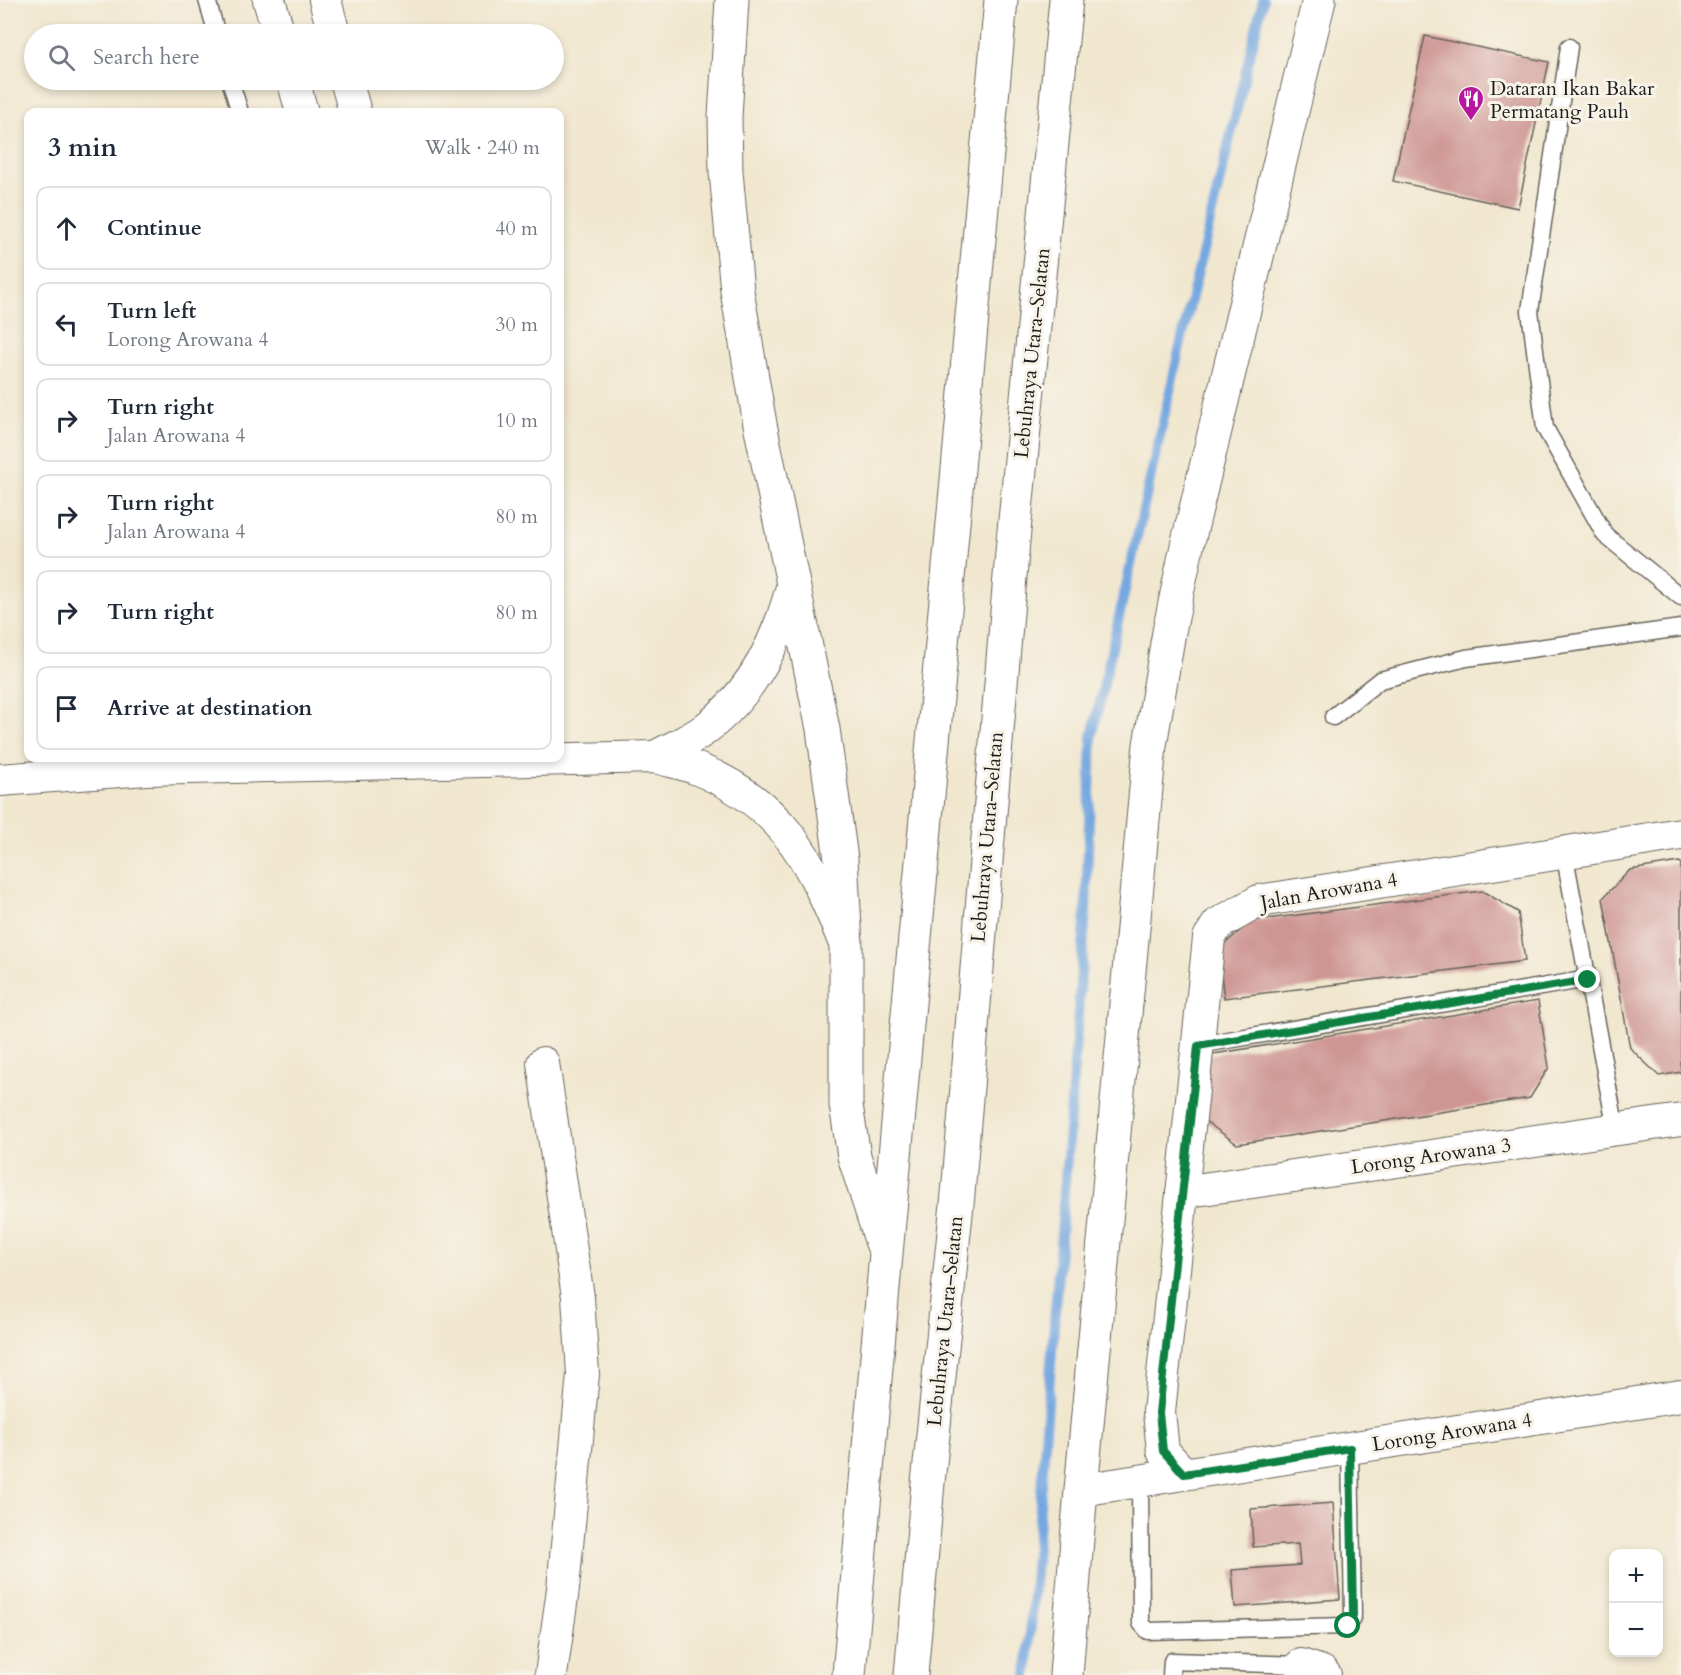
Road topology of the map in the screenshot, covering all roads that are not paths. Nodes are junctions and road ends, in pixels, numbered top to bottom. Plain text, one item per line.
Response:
1 (207, 0) edge
2 (269, 0) edge
3 (325, 0) edge
4 (732, 0) edge
5 (1001, 0) edge
6 (1066, 0) edge
7 (1319, 0) edge
8 (214, 24) edge
9 (276, 24) edge
10 (331, 24) edge
11 (1569, 47) dead end
12 (233, 90) edge
13 (296, 90) edge
14 (349, 90) edge
15 (239, 108) edge
16 (301, 108) edge
17 (354, 108) edge
18 (793, 583) junction
19 (1681, 597) edge
20 (1681, 627) edge
21 (1333, 717) dead end
22 (655, 757) junction
23 (564, 758) edge
24 (231, 762) edge
25 (146, 763) edge
26 (0, 780) edge
27 (1681, 834) edge
28 (1564, 852) junction
29 (846, 945) junction
30 (1588, 980) junction
31 (1198, 1046) junction
32 (543, 1063) dead end
33 (1681, 1120) edge
34 (1616, 1130) junction
35 (1182, 1192) junction
36 (886, 1254) junction
37 (1681, 1396) edge
38 (1350, 1448) junction
39 (1184, 1474) junction
40 (1140, 1481) junction
41 (1081, 1490) junction
42 (1313, 1670) edge
43 (551, 1675) edge
44 (849, 1675) edge
45 (911, 1675) edge
46 (1066, 1675) edge
47 (1171, 1675) edge

1 - 8 lane
2 - 9 street
3 - 10 street
4 - 18 highway
5 - 36 highway
6 - 45 highway, Lebuhraya Utara–Selatan
7 - 41 highway
11 - 19 lane
12 - 15 lane
13 - 16 street
14 - 17 street
18 - 22 street
18 - 29 highway
20 - 21 lane
22 - 23 street
22 - 29 street
24 - 25 street
25 - 26 street
27 - 28 street, Jalan Arowana 4
28 - 30 lane
28 - 31 street, Jalan Arowana 4
29 - 36 highway
30 - 31 lane
30 - 34 lane
31 - 35 street, Jalan Arowana 4
32 - 43 street
33 - 34 street, Lorong Arowana 3
34 - 35 street, Lorong Arowana 3
35 - 39 street, Jalan Arowana 4
36 - 44 highway
37 - 38 street, Lorong Arowana 4
38 - 39 street, Lorong Arowana 4
38 - 40 lane
39 - 40 street, Lorong Arowana 4
40 - 41 street, Lorong Arowana 4
41 - 46 highway
42 - 47 lane

